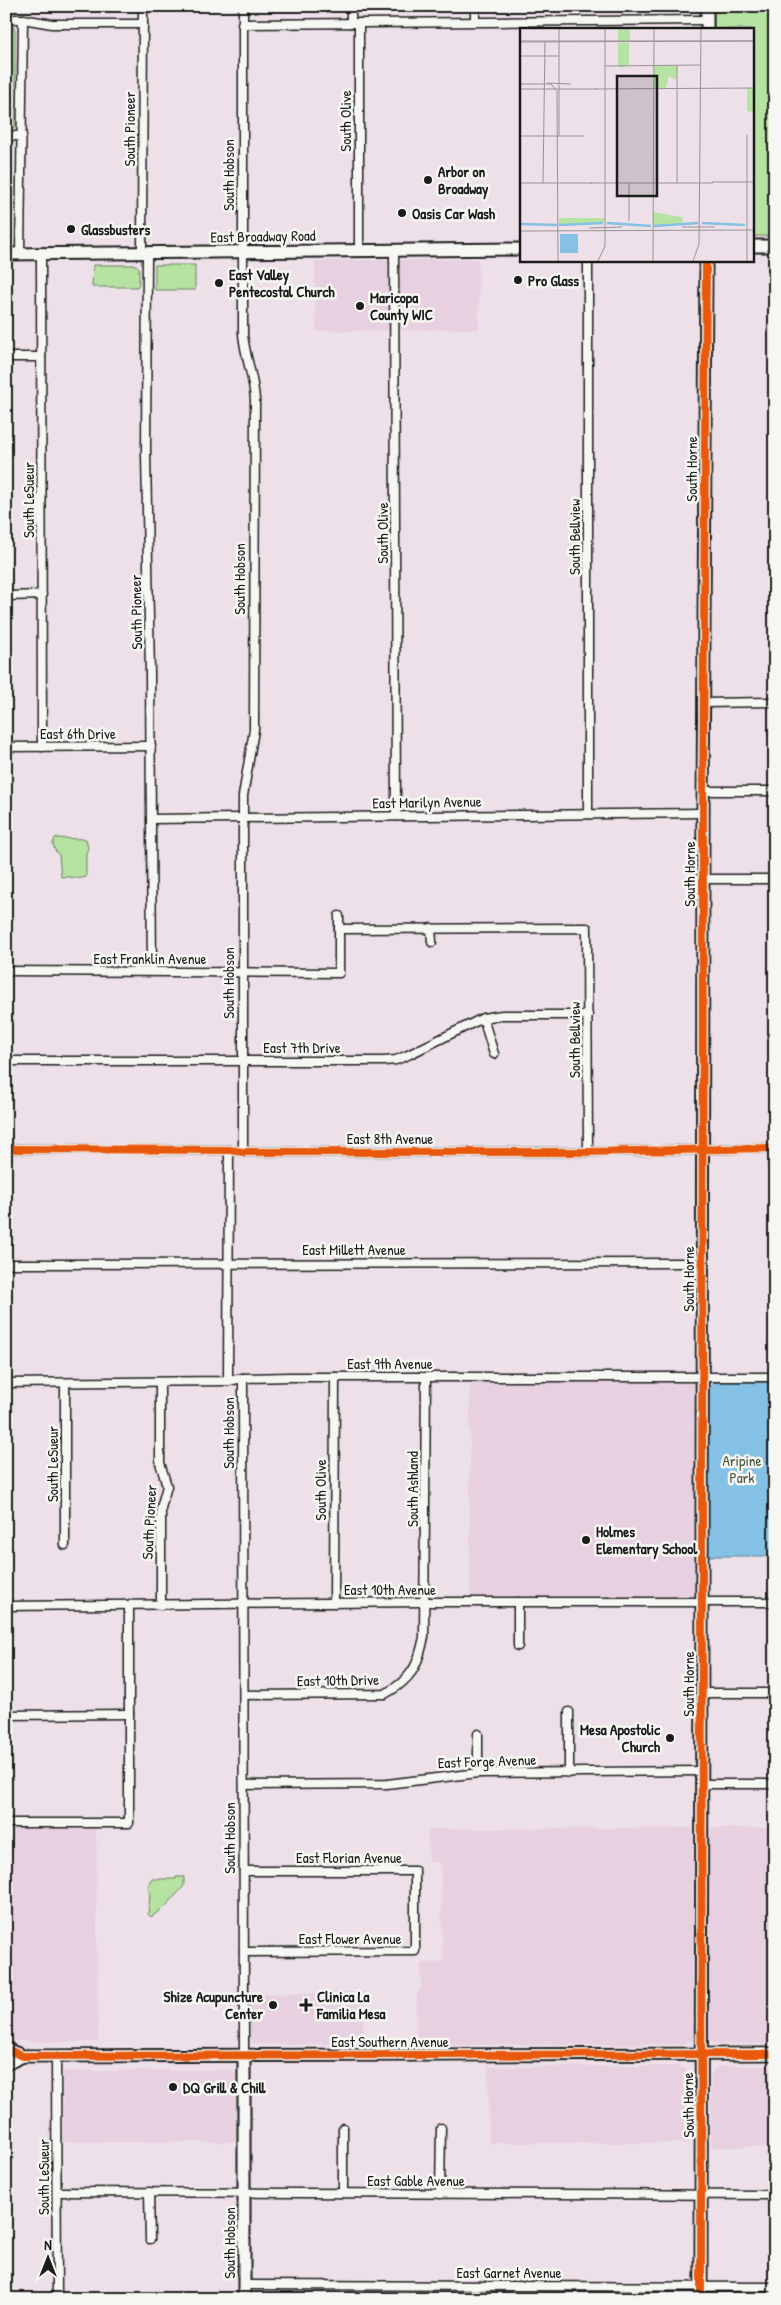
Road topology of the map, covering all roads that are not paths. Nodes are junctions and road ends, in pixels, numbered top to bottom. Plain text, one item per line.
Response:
1 (144, 6) edge
2 (243, 6) edge
3 (351, 6) edge
4 (475, 6) edge
5 (708, 6) edge
6 (6, 19) edge
7 (23, 19) junction
8 (474, 21) junction
9 (355, 23) junction
10 (143, 24) junction
11 (242, 24) junction
12 (707, 24) edge
13 (6, 136) edge
14 (22, 136) junction
15 (754, 246) edge
16 (775, 246) edge
17 (520, 249) edge
18 (359, 250) junction
19 (394, 250) junction
20 (243, 251) junction
21 (144, 253) junction
22 (6, 254) edge
23 (20, 254) junction
24 (41, 254) junction
25 (588, 261) edge
26 (706, 261) edge
27 (6, 357) edge
28 (41, 357) junction
29 (42, 595) junction
30 (6, 596) edge
31 (775, 702) edge
32 (704, 703) junction
33 (151, 746) junction
34 (42, 747) junction
35 (6, 748) edge
36 (703, 791) junction
37 (775, 791) edge
38 (703, 813) junction
39 (588, 814) junction
40 (396, 816) junction
41 (243, 818) junction
42 (151, 819) junction
43 (703, 879) junction
44 (775, 879) edge
45 (339, 916) dead end
46 (432, 928) junction
47 (339, 929) junction
48 (432, 942) dead end
49 (6, 971) edge
50 (152, 971) junction
51 (243, 971) junction
52 (588, 1015) junction
53 (483, 1018) junction
54 (494, 1054) dead end
55 (6, 1061) edge
56 (243, 1061) junction
57 (775, 1148) edge
58 (6, 1149) edge
59 (229, 1150) junction
60 (702, 1150) junction
61 (243, 1152) junction
62 (588, 1152) junction
63 (228, 1263) junction
64 (702, 1263) junction
65 (6, 1264) edge
66 (334, 1377) junction
67 (426, 1377) junction
68 (702, 1377) junction
69 (775, 1377) edge
70 (244, 1378) junction
71 (228, 1381) junction
72 (160, 1382) junction
73 (6, 1383) edge
74 (66, 1383) junction
75 (65, 1545) dead end
76 (425, 1602) junction
77 (518, 1602) junction
78 (702, 1602) junction
79 (775, 1602) edge
80 (334, 1603) junction
81 (244, 1604) junction
82 (129, 1605) junction
83 (161, 1605) junction
84 (6, 1606) edge
85 (518, 1646) dead end
86 (701, 1693) junction
87 (775, 1693) edge
88 (244, 1695) junction
89 (569, 1712) dead end
90 (128, 1714) junction
91 (6, 1715) edge
92 (478, 1734) dead end
93 (701, 1771) junction
94 (478, 1773) junction
95 (569, 1773) junction
96 (701, 1784) junction
97 (775, 1784) edge
98 (244, 1785) junction
99 (6, 1823) edge
100 (244, 1871) junction
101 (415, 1911) joint
102 (244, 1952) junction
103 (6, 2049) edge
104 (701, 2054) junction
105 (775, 2054) edge
106 (23, 2056) junction
107 (56, 2056) junction
108 (244, 2056) junction
109 (6, 2064) edge
110 (343, 2128) dead end
111 (441, 2128) dead end
112 (57, 2192) junction
113 (149, 2192) junction
114 (244, 2192) junction
115 (343, 2193) junction
116 (440, 2194) junction
117 (702, 2194) junction
118 (775, 2195) edge
119 (150, 2239) dead end
120 (244, 2285) junction
121 (701, 2286) junction
122 (775, 2287) edge
123 (57, 2299) edge
124 (244, 2299) edge
125 (701, 2299) edge

1 - 10 street, South Pioneer
2 - 11 street, South Hobson
3 - 9 street, South Olive
4 - 8 street
5 - 12 street
6 - 7 street
7 - 10 street
7 - 14 street
8 - 9 street
8 - 12 street
9 - 11 street
9 - 18 street, South Olive
10 - 21 street, South Pioneer
11 - 20 street, South Hobson
13 - 14 street
14 - 23 street
15 - 16 street
17 - 19 street, East Broadway Road
18 - 19 street, East Broadway Road
18 - 20 street, East Broadway Road
19 - 40 street, South Olive
20 - 21 street, East Broadway Road
20 - 41 street, South Hobson
21 - 24 street, East Broadway Road
21 - 33 street, South Pioneer
22 - 23 street, East Broadway Road
23 - 24 street, East Broadway Road
24 - 28 street, South LeSueur
25 - 39 street, South Bellview
26 - 32 street, South Horne
27 - 28 street
28 - 29 street, South LeSueur
29 - 30 street
29 - 34 street, South LeSueur
31 - 32 street
32 - 36 street, South Horne
33 - 34 street, East 6th Drive
33 - 42 street, South Pioneer
34 - 35 street, East 6th Drive
36 - 37 street
36 - 38 street, South Horne
38 - 39 street, East Marilyn Avenue
38 - 43 street, South Horne
39 - 40 street, East Marilyn Avenue
40 - 41 street, East Marilyn Avenue
41 - 42 street, East Marilyn Avenue
41 - 51 street, South Hobson
42 - 50 street, South Pioneer
43 - 44 street
43 - 60 street, South Horne
45 - 47 street, East Franklin Avenue
46 - 47 street
46 - 48 street
46 - 52 street, South Bellview
47 - 51 street, East Franklin Avenue
49 - 50 street, East Franklin Avenue
50 - 51 street, East Franklin Avenue
51 - 56 street, South Hobson
52 - 53 street, East 7th Drive
52 - 62 street, South Bellview
53 - 54 street
53 - 56 street, East 7th Drive
55 - 56 street, East 7th Drive
56 - 61 street, South Hobson
57 - 60 street, East 8th Avenue
58 - 59 street, East 8th Avenue
59 - 61 street, East 8th Avenue
59 - 63 street, South Hobson
60 - 62 street, East 8th Avenue
60 - 64 street, South Horne
61 - 62 street, East 8th Avenue
63 - 64 street, East Millett Avenue
63 - 65 street, East Millett Avenue
63 - 71 street, South Hobson
64 - 68 street, South Horne
66 - 67 street, East 9th Avenue
66 - 70 street, East 9th Avenue
66 - 80 street, South Olive
67 - 68 street, East 9th Avenue
67 - 76 street, South Ashland
68 - 69 street, East 9th Avenue
68 - 78 street, South Horne
70 - 71 street, East 9th Avenue
70 - 81 street, South Hobson
71 - 72 street, East 9th Avenue
72 - 74 street, East 9th Avenue
72 - 83 street, South Pioneer
73 - 74 street, East 9th Avenue
74 - 75 street, South LeSueur
76 - 77 street, East 10th Avenue
76 - 80 street, East 10th Avenue
76 - 88 street, East 10th Drive
77 - 78 street, East 10th Avenue
77 - 85 street
78 - 79 street, East 10th Avenue
78 - 86 street, South Horne
80 - 81 street, East 10th Avenue
81 - 83 street, East 10th Avenue
81 - 88 street, South Hobson
82 - 83 street, East 10th Avenue
82 - 84 street, East 10th Avenue
82 - 90 street
86 - 87 street
86 - 93 street, South Horne
88 - 98 street, South Hobson
89 - 95 street
90 - 91 street
90 - 99 street
92 - 94 street
93 - 95 street, East Forge Avenue
93 - 96 street, South Horne
94 - 95 street, East Forge Avenue
94 - 98 street, East Forge Avenue
96 - 97 street
96 - 104 street, South Horne
98 - 100 street, South Hobson
100 - 101 street, East Florian Avenue
100 - 102 street, South Hobson
101 - 102 street, East Flower Avenue
102 - 108 street, South Hobson
103 - 106 street, East Southern Avenue
104 - 105 street, East Southern Avenue
104 - 108 street, East Southern Avenue
104 - 117 street, South Horne
106 - 107 street, East Southern Avenue
106 - 109 street, East Southern Avenue
107 - 108 street, East Southern Avenue
107 - 112 street, South LeSueur
108 - 114 street, South Hobson
110 - 115 street
111 - 116 street
112 - 113 street, East Gable Avenue
112 - 123 street, South LeSueur
113 - 114 street, East Gable Avenue
113 - 119 street
114 - 115 street, East Gable Avenue
114 - 120 street, South Hobson
115 - 116 street, East Gable Avenue
116 - 117 street, East Gable Avenue
117 - 118 street, East Gable Avenue
117 - 121 street, South Horne
120 - 121 street, East Garnet Avenue
120 - 124 street, South Hobson
121 - 122 street, East Garnet Avenue
121 - 125 street, South Horne

